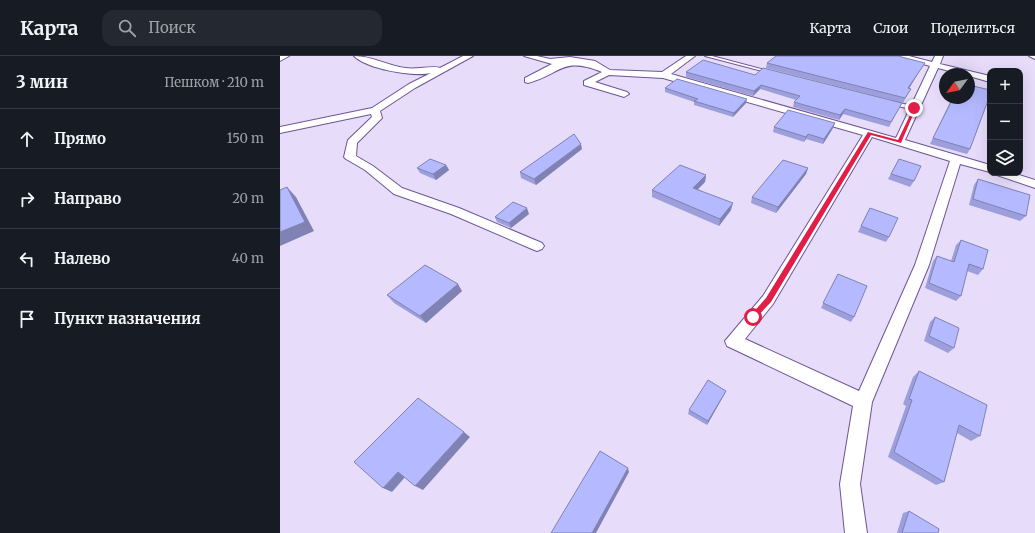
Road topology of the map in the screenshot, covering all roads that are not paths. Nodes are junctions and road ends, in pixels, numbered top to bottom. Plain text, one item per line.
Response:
1 (285, 56) edge
2 (358, 56) edge
3 (469, 56) edge
4 (528, 56) edge
5 (690, 56) edge
6 (706, 56) edge
7 (900, 56) edge
8 (572, 57) edge
9 (280, 59) edge
10 (936, 60) edge
11 (453, 64) junction
12 (608, 72) junction
13 (776, 74) edge
14 (664, 75) junction
15 (987, 78) edge
16 (528, 80) dead end
17 (624, 94) dead end
18 (884, 101) edge
19 (914, 108) junction
20 (375, 110) junction
21 (280, 130) edge
22 (869, 133) junction
23 (899, 142) junction
24 (956, 159) junction
25 (987, 169) edge
26 (1010, 176) edge
27 (1035, 184) edge
28 (537, 246) dead end
29 (863, 402) junction
30 (856, 533) edge

1 - 9 street
2 - 11 street
3 - 11 street
4 - 8 street
5 - 14 street
6 - 13 lane
7 - 10 street
8 - 12 street
8 - 16 street
10 - 15 street
10 - 19 street
11 - 20 street
12 - 14 street
12 - 17 street
14 - 22 street
18 - 19 lane
19 - 23 street
20 - 21 street
20 - 28 street
22 - 23 street
22 - 29 street
23 - 24 street
24 - 25 street
24 - 29 street
26 - 27 street
29 - 30 street

